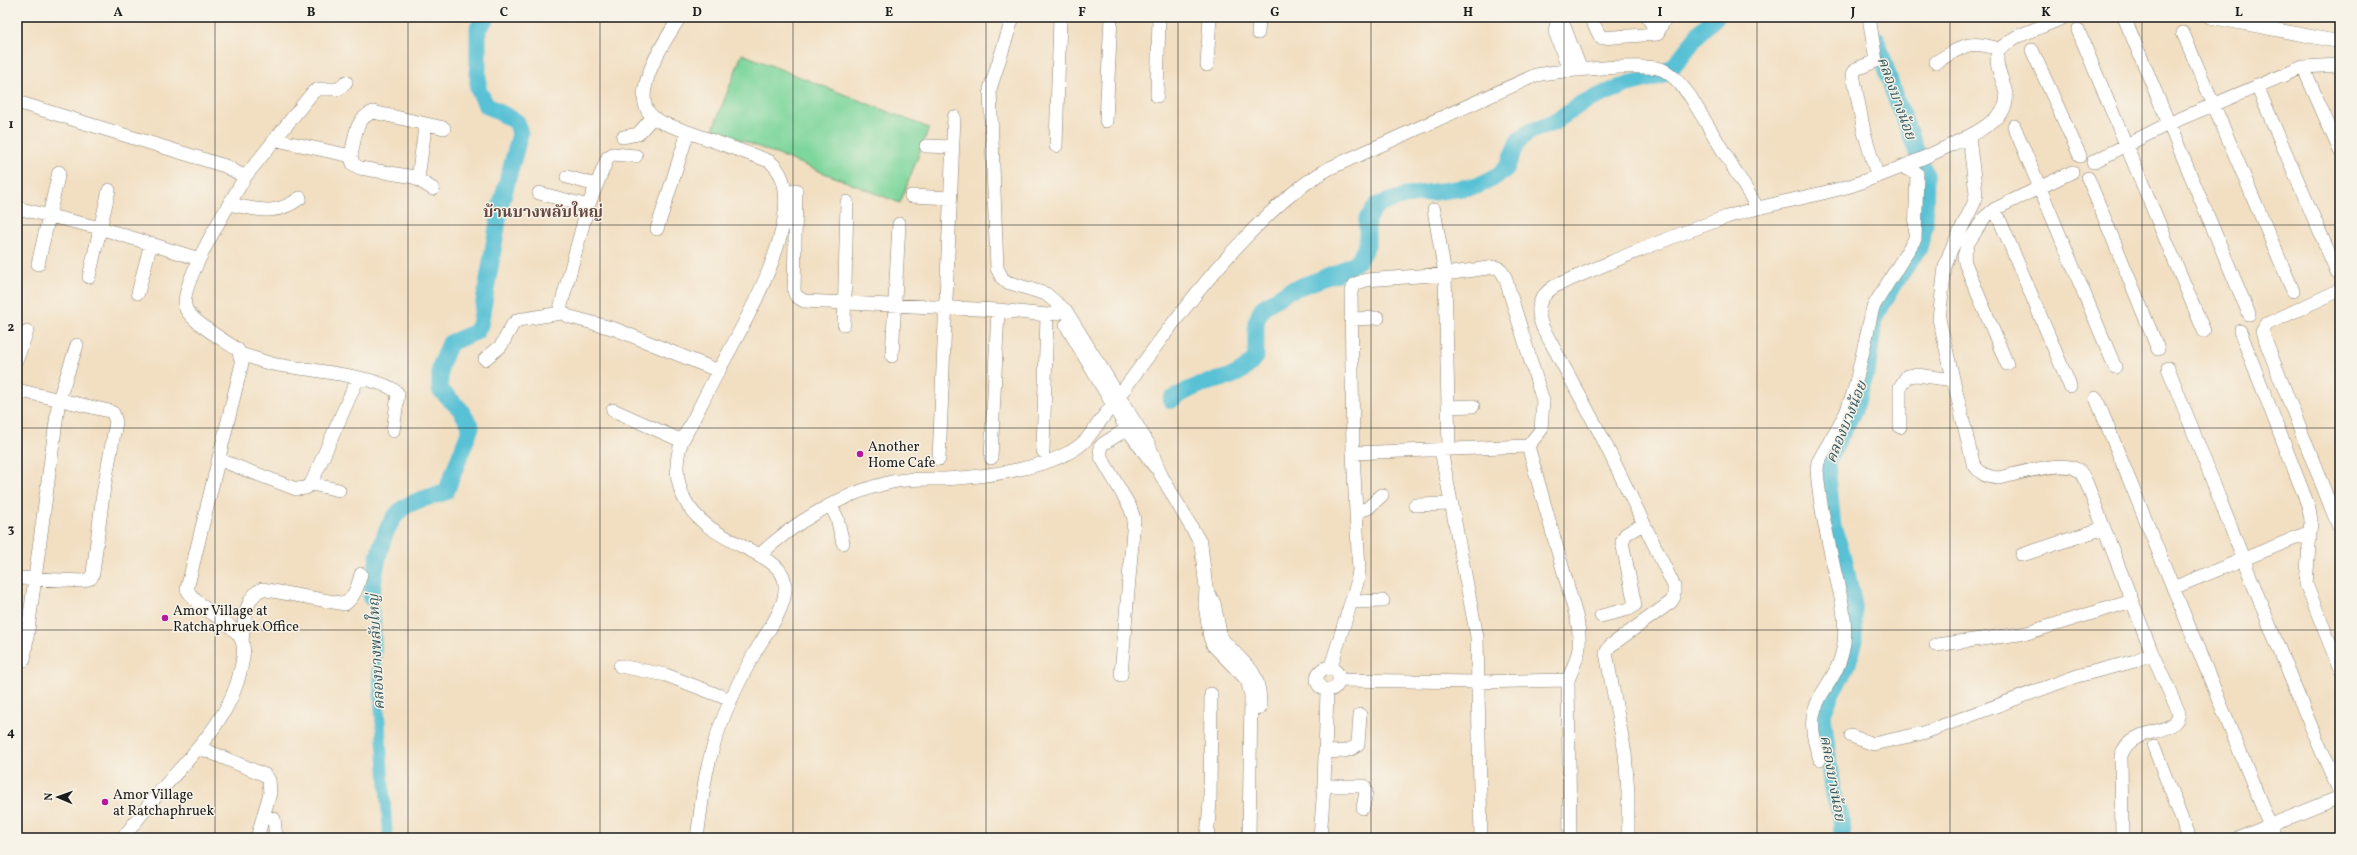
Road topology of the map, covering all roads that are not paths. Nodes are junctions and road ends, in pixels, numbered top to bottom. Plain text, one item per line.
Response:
1 (680, 17) edge
2 (1013, 17) edge
3 (1060, 17) edge
4 (1111, 17) edge
5 (1159, 17) edge
6 (1210, 17) edge
7 (1259, 17) edge
8 (1590, 17) edge
9 (1648, 17) edge
10 (1666, 17) edge
11 (1869, 17) edge
12 (2065, 17) edge
13 (2124, 17) edge
14 (2219, 18) edge
15 (1556, 20) edge
16 (2078, 30) dead end
17 (1258, 33) dead end
18 (2183, 33) dead end
19 (1657, 34) junction
20 (2340, 42) edge
21 (1999, 49) junction
22 (2032, 50) dead end
23 (1936, 62) dead end
24 (1207, 65) dead end
25 (2340, 65) edge
26 (2303, 67) junction
27 (1575, 70) junction
28 (346, 82) dead end
29 (2256, 86) junction
30 (1157, 96) dead end
31 (17, 102) edge
32 (2214, 104) junction
33 (954, 116) dead end
34 (653, 117) junction
35 (1106, 121) dead end
36 (2168, 124) junction
37 (2014, 126) dead end
38 (425, 128) dead end
39 (444, 128) dead end
40 (688, 132) junction
41 (623, 137) dead end
42 (1969, 137) junction
43 (277, 140) junction
44 (2126, 144) junction
45 (926, 146) dead end
46 (1056, 146) dead end
47 (952, 147) junction
48 (2340, 151) edge
49 (351, 156) junction
50 (636, 156) dead end
51 (2080, 156) junction
52 (2093, 162) junction
53 (1904, 166) junction
54 (59, 172) dead end
55 (2072, 172) junction
56 (1877, 175) junction
57 (245, 177) junction
58 (567, 177) dead end
59 (418, 178) junction
60 (2088, 178) junction
61 (596, 185) junction
62 (433, 189) dead end
63 (2039, 189) junction
64 (109, 190) dead end
65 (796, 190) dead end
66 (539, 193) dead end
67 (911, 196) dead end
68 (300, 198) dead end
69 (950, 198) junction
70 (847, 202) dead end
71 (229, 204) junction
72 (588, 206) junction
73 (1757, 207) junction
74 (17, 208) edge
75 (1995, 209) junction
76 (1434, 210) dead end
77 (49, 215) junction
78 (899, 224) dead end
79 (100, 228) junction
80 (657, 230) dead end
81 (151, 243) junction
82 (191, 256) junction
83 (38, 264) dead end
84 (2337, 272) dead end
85 (1445, 274) junction
86 (88, 277) dead end
87 (2340, 290) edge
88 (2293, 291) dead end
89 (138, 293) dead end
90 (844, 303) junction
91 (895, 304) junction
92 (946, 307) junction
93 (998, 310) junction
94 (1057, 311) junction
95 (561, 313) junction
96 (2249, 314) dead end
97 (1378, 318) dead end
98 (1350, 319) junction
99 (844, 324) dead end
100 (27, 331) dead end
101 (2204, 331) dead end
102 (2240, 331) dead end
103 (77, 345) dead end
104 (2158, 349) dead end
105 (240, 354) junction
106 (892, 356) dead end
107 (17, 359) edge
108 (485, 359) dead end
109 (2007, 364) dead end
110 (2115, 367) dead end
111 (2168, 368) dead end
112 (718, 371) junction
113 (358, 378) junction
114 (1954, 380) junction
115 (2070, 386) dead end
116 (17, 390) edge
117 (1118, 395) junction
118 (2096, 398) dead end
119 (59, 399) junction
120 (1473, 406) dead end
121 (1449, 407) junction
122 (613, 410) dead end
123 (1132, 426) junction
124 (1900, 427) dead end
125 (393, 431) dead end
126 (682, 441) junction
127 (1528, 446) junction
128 (1043, 450) dead end
129 (1445, 450) junction
130 (1353, 453) junction
131 (991, 458) dead end
132 (939, 459) dead end
133 (220, 460) junction
134 (311, 484) junction
135 (339, 490) dead end
136 (1382, 495) dead end
137 (1452, 504) junction
138 (1415, 505) dead end
139 (831, 506) junction
140 (1357, 512) junction
141 (1644, 524) junction
142 (2104, 528) junction
143 (2340, 530) edge
144 (2310, 532) junction
145 (843, 543) dead end
146 (2022, 555) dead end
147 (759, 556) junction
148 (2244, 557) junction
149 (361, 574) dead end
150 (17, 578) edge
151 (35, 580) junction
152 (2173, 588) junction
153 (1383, 601) dead end
154 (2132, 601) junction
155 (1351, 602) junction
156 (1602, 616) dead end
157 (241, 640) junction
158 (1936, 645) dead end
159 (2152, 653) junction
160 (24, 660) dead end
161 (620, 666) dead end
162 (1330, 669) junction
163 (2340, 669) edge
164 (1121, 675) dead end
165 (1339, 680) junction
166 (1568, 680) junction
167 (1476, 682) junction
168 (1328, 691) junction
169 (1212, 694) dead end
170 (731, 700) junction
171 (1360, 715) dead end
172 (1850, 736) dead end
173 (2154, 747) dead end
174 (200, 748) junction
175 (1325, 752) junction
176 (1820, 759) dead end
177 (1253, 786) junction
178 (1324, 786) junction
179 (2340, 793) edge
180 (2340, 797) edge
181 (1363, 808) dead end
182 (264, 815) junction
183 (2272, 832) edge
184 (123, 838) edge
185 (257, 838) edge
186 (276, 838) edge
187 (697, 838) edge
188 (1207, 838) edge
189 (1249, 838) edge
190 (1258, 838) edge
191 (1320, 838) edge
192 (1481, 838) edge
193 (1570, 838) edge
194 (1628, 838) edge
195 (2122, 838) edge
196 (2189, 838) edge
197 (2240, 838) edge

1 - 34 street
2 - 94 street
3 - 46 street
4 - 35 street
5 - 30 street
6 - 24 street
7 - 17 street
8 - 19 street
9 - 19 street
10 - 19 street
11 - 56 street
12 - 21 street
13 - 36 street
14 - 20 street
15 - 27 street
16 - 44 street
18 - 32 street
21 - 23 street
21 - 42 street
22 - 51 street
25 - 26 street
26 - 29 street
26 - 48 street
27 - 73 street
27 - 117 street
28 - 43 street
29 - 32 street
29 - 84 street
31 - 57 street
32 - 36 street
32 - 88 street
33 - 47 street
34 - 40 street
34 - 41 street
36 - 44 street
36 - 96 street
37 - 63 street
38 - 59 street
39 - 49 street
40 - 80 street
40 - 112 street
42 - 53 street
42 - 114 street
43 - 49 street
43 - 57 street
44 - 52 street
44 - 101 street
45 - 47 street
47 - 69 street
49 - 59 street
50 - 61 street
51 - 52 street
51 - 55 street
52 - 60 street
53 - 56 street
53 - 176 street
54 - 77 street
55 - 60 street
55 - 63 street
56 - 73 street
57 - 71 street
58 - 61 street
59 - 62 street
60 - 104 street
61 - 72 street
63 - 75 street
63 - 110 street
64 - 79 street
65 - 90 street
66 - 72 street
67 - 69 street
68 - 71 street
69 - 92 street
70 - 90 street
71 - 82 street
72 - 95 street
73 - 141 street
74 - 77 street
75 - 109 street
75 - 115 street
76 - 85 street
77 - 79 street
77 - 83 street
78 - 91 street
79 - 81 street
79 - 86 street
81 - 82 street
81 - 89 street
82 - 105 street
85 - 98 street
85 - 121 street
85 - 127 street
87 - 143 street
90 - 91 street
90 - 99 street
91 - 92 street
91 - 106 street
92 - 93 street
92 - 132 street
93 - 94 street
93 - 131 street
94 - 117 street
94 - 128 street
95 - 108 street
95 - 112 street
97 - 98 street
98 - 130 street
100 - 107 street
102 - 144 street
103 - 119 street
105 - 113 street
105 - 133 street
111 - 148 street
112 - 126 street
113 - 125 street
113 - 134 street
114 - 124 street
114 - 142 street
116 - 119 street
117 - 123 street
117 - 139 street
118 - 152 street
119 - 151 street
119 - 151 street
120 - 121 street
121 - 129 street
122 - 126 street
123 - 164 street
123 - 177 street
126 - 147 street
127 - 129 street
127 - 166 street
129 - 130 street
129 - 137 street
130 - 140 street
133 - 134 street
133 - 157 street
134 - 135 street
136 - 140 street
137 - 138 street
137 - 167 street
139 - 145 street
139 - 147 street
140 - 155 street
141 - 156 street
141 - 194 street
142 - 146 street
142 - 154 street
144 - 148 street
144 - 163 street
147 - 170 street
148 - 152 street
148 - 179 street
149 - 157 street
150 - 151 street
151 - 160 street
152 - 183 street
153 - 155 street
154 - 158 street
154 - 159 street
155 - 162 street
157 - 174 street
159 - 172 street
159 - 195 street
161 - 170 street
162 - 165 street
162 - 168 street
165 - 167 street
165 - 168 street
166 - 167 street
166 - 193 street
167 - 192 street
168 - 175 street
169 - 188 street
170 - 187 street
171 - 175 street
173 - 196 street
174 - 182 street
174 - 184 street
175 - 178 street
177 - 189 street
177 - 190 street
178 - 181 street
178 - 191 street
180 - 183 street
182 - 185 street
182 - 186 street
183 - 197 street

